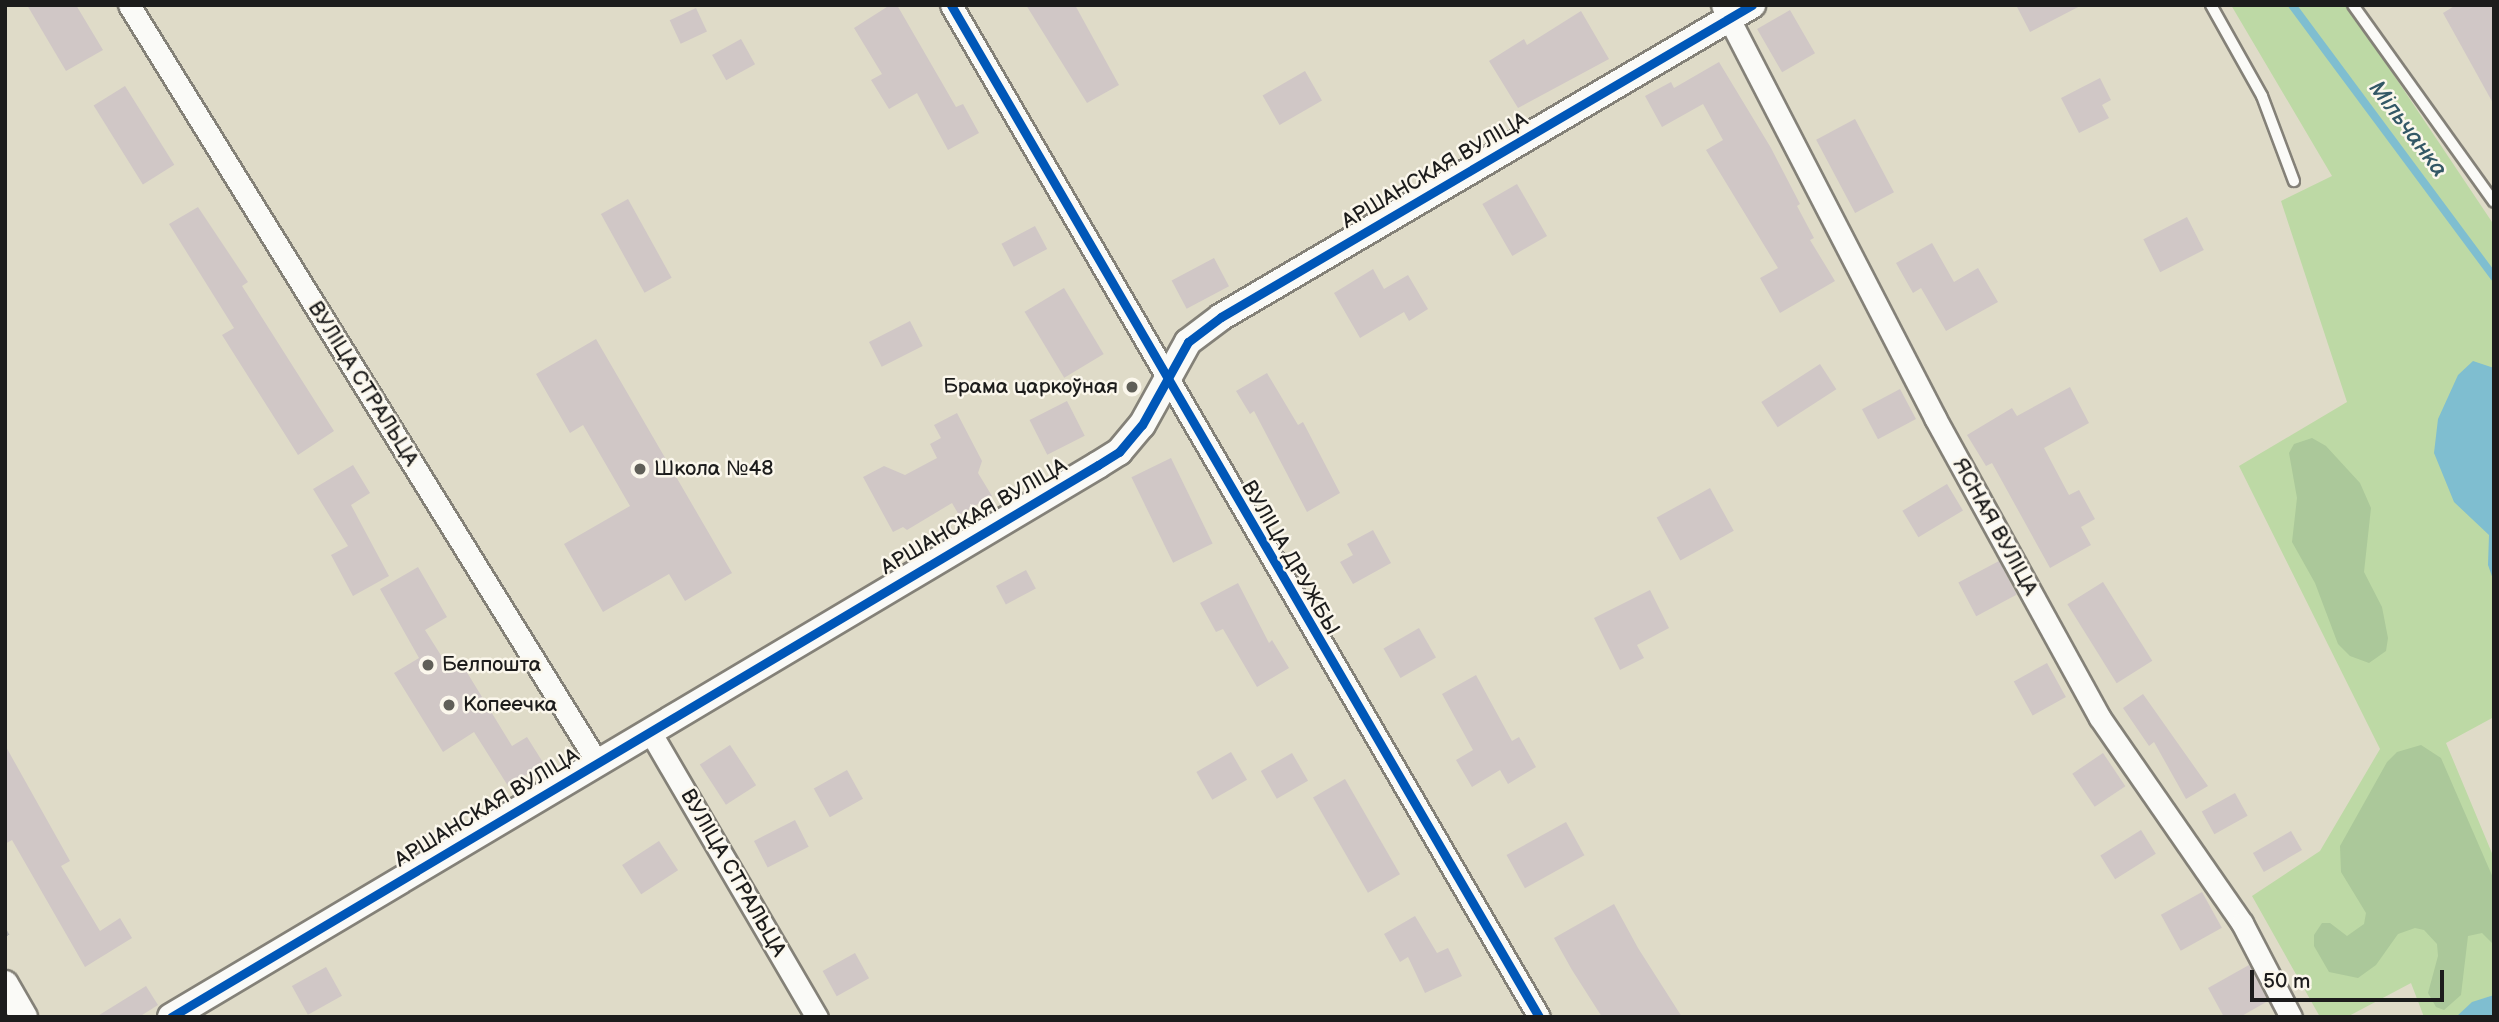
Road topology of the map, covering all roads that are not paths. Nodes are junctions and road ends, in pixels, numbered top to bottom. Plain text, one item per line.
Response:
1 (129, 5) edge
2 (951, 5) edge
3 (2211, 5) edge
4 (2353, 5) edge
5 (1735, 10) edge
6 (2294, 181) dead end
7 (2494, 202) edge
8 (1168, 384) junction
9 (649, 730) junction
10 (597, 762) junction
11 (5, 984) edge
12 (24, 1017) edge
13 (171, 1017) edge
14 (817, 1017) edge
15 (1539, 1017) edge
16 (2291, 1017) edge

1 - 10 street, ВУЛІЦА СТРАЛЬЦА
2 - 8 street, ВУЛІЦА ДРУЖБЫ
3 - 6 lane
4 - 7 lane
5 - 8 street, АРШАНСКАЯ ВУЛІЦА
5 - 16 street, ЯСНАЯ ВУЛІЦА
8 - 9 street, АРШАНСКАЯ ВУЛІЦА
8 - 15 street, ВУЛІЦА ДРУЖБЫ
9 - 10 street, АРШАНСКАЯ ВУЛІЦА
9 - 14 street, ВУЛІЦА СТРАЛЬЦА
10 - 13 street, АРШАНСКАЯ ВУЛІЦА
11 - 12 street

